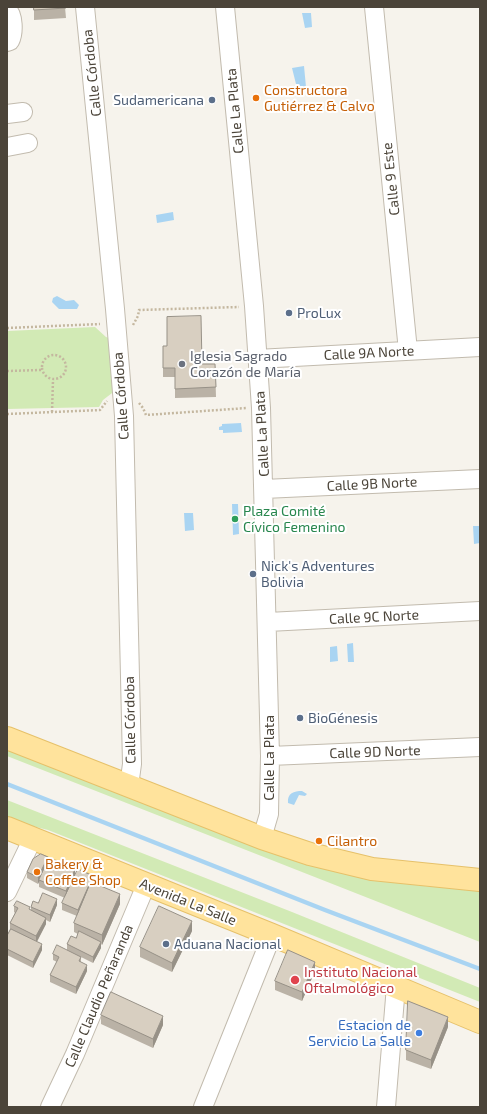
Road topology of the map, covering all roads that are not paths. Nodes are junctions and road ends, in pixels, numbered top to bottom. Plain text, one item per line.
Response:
1 (85, 7) edge
2 (225, 7) edge
3 (374, 7) edge
4 (7, 9) edge
5 (7, 42) edge
6 (28, 143) dead end
7 (7, 147) edge
8 (480, 347) edge
9 (408, 350) junction
10 (257, 359) junction
11 (480, 479) edge
12 (264, 490) junction
13 (480, 611) edge
14 (268, 622) junction
15 (7, 738) edge
16 (480, 747) edge
17 (270, 756) junction
18 (129, 786) junction
19 (7, 828) edge
20 (33, 838) junction
21 (262, 838) junction
22 (480, 880) edge
23 (146, 885) junction
24 (7, 892) edge
25 (272, 935) junction
26 (396, 986) junction
27 (479, 1022) edge
28 (50, 1107) edge
29 (203, 1107) edge
30 (386, 1107) edge

1 - 18 street, Calle Córdoba
2 - 10 street, Calle La Plata
3 - 9 street, Calle 9 Este
4 - 5 street
6 - 7 street
8 - 9 street, Calle 9A Norte
9 - 10 street, Calle 9A Norte
10 - 12 street, Calle La Plata
11 - 12 street, Calle 9B Norte
12 - 14 street, Calle La Plata
13 - 14 street, Calle 9C Norte
14 - 17 street, Calle La Plata
15 - 18 main road
16 - 17 street, Calle 9D Norte
17 - 21 street, Calle La Plata
18 - 21 main road
19 - 20 main road, Avenida La Salle
20 - 23 main road, Avenida La Salle
20 - 24 street
21 - 22 main road
23 - 25 main road, Avenida La Salle
23 - 28 street, Calle Claudio Peñaranda
25 - 26 main road, Avenida La Salle
25 - 29 street
26 - 27 main road, Avenida La Salle
26 - 30 street

